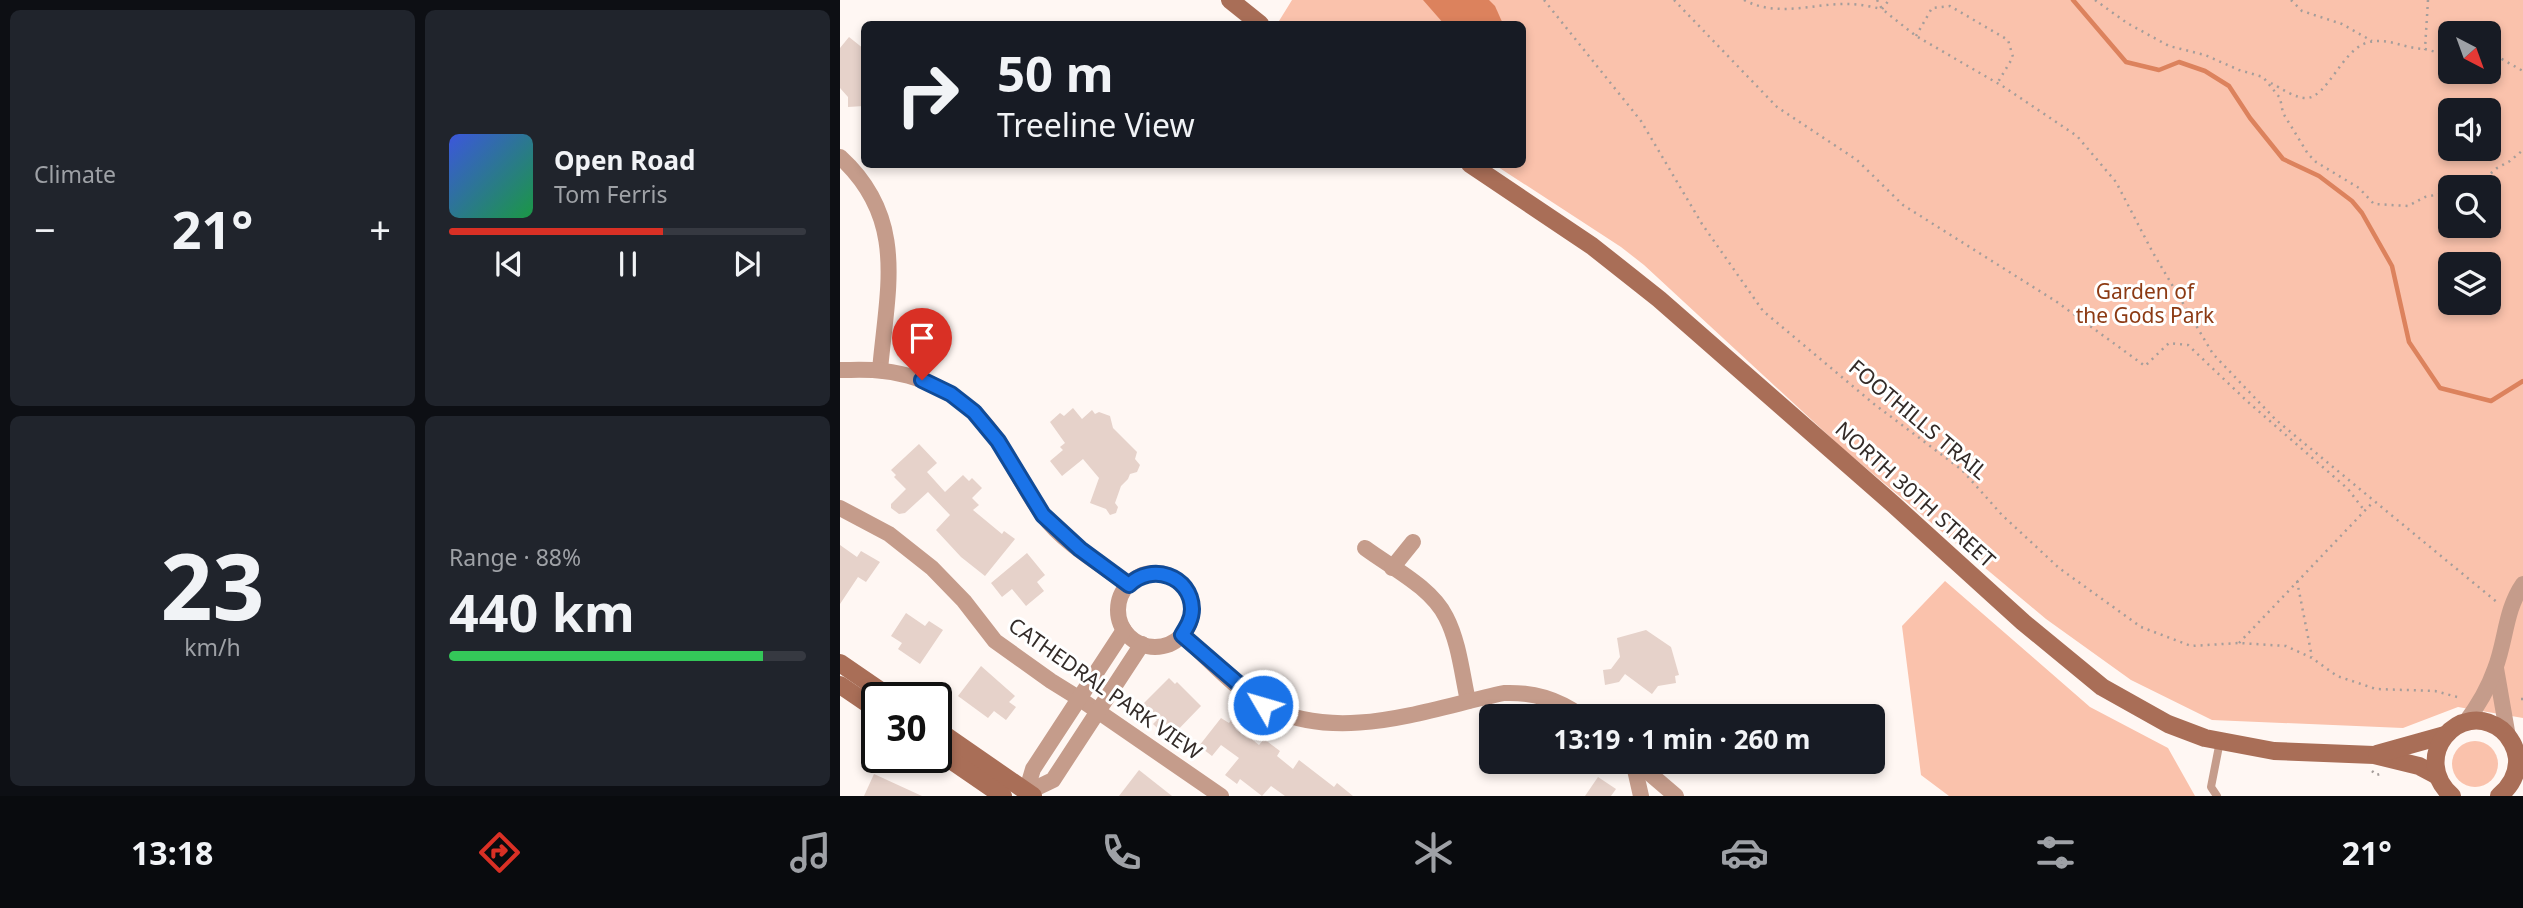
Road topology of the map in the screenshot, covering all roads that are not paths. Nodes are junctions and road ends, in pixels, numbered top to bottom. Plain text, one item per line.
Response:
1 (1230, 0) edge
2 (1256, 21) edge
3 (840, 157) edge
4 (1476, 168) edge
5 (840, 370) edge
6 (880, 370) junction
7 (840, 508) edge
8 (1413, 542) dead end
9 (1365, 548) dead end
10 (1392, 568) junction
11 (2523, 584) edge
12 (1129, 585) junction
13 (1124, 630) junction
14 (1182, 635) junction
15 (1142, 644) junction
16 (840, 663) edge
17 (2496, 668) junction
18 (868, 682) edge
19 (840, 685) edge
20 (861, 699) edge
21 (1080, 699) junction
22 (1468, 701) junction
23 (1562, 704) edge
24 (1099, 713) junction
25 (2465, 723) junction
26 (2445, 735) junction
27 (2508, 737) junction
28 (1052, 739) junction
29 (952, 740) edge
30 (2220, 741) junction
31 (1073, 752) junction
32 (2374, 755) junction
33 (952, 761) edge
34 (2520, 767) edge
35 (1637, 774) edge
36 (1650, 774) edge
37 (2437, 775) junction
38 (1029, 795) edge
39 (1003, 796) edge
40 (1221, 796) edge
41 (1641, 796) edge
42 (1676, 796) edge
43 (2217, 796) edge
44 (2452, 796) edge
45 (2499, 796) edge

1 - 2 main road
3 - 6 street
4 - 30 main road, NORTH 30TH STREET
5 - 6 street
6 - 12 street
7 - 21 street, CATHEDRAL PARK VIEW
8 - 10 street
9 - 10 street
10 - 22 street
11 - 17 street
12 - 13 street
12 - 14 street
13 - 15 street
13 - 21 street
14 - 15 street
14 - 22 street
15 - 24 street
16 - 18 main road
17 - 25 street
17 - 27 street
19 - 20 main road
21 - 24 street, CATHEDRAL PARK VIEW
21 - 28 street
22 - 23 street
24 - 31 street
24 - 40 street, CATHEDRAL PARK VIEW
25 - 26 main road, NORTH 30TH STREET
25 - 27 main road
26 - 32 main road, NORTH 30TH STREET
26 - 37 main road
27 - 34 main road
28 - 31 street
28 - 38 street
29 - 38 main road
30 - 32 main road, NORTH 30TH STREET
30 - 43 lane
31 - 38 street
32 - 37 main road, NORTH 30TH STREET
33 - 39 main road
34 - 45 main road
35 - 41 street
36 - 42 street
37 - 44 main road

